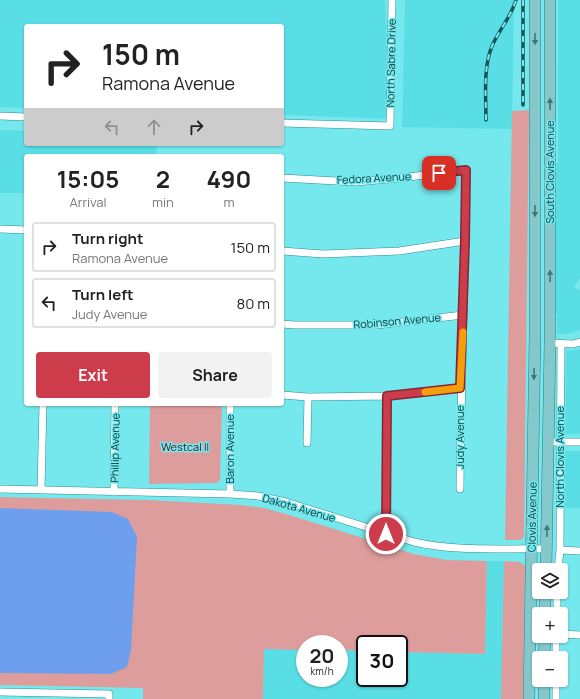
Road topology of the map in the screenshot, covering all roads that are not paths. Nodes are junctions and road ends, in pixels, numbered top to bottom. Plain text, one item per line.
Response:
1 (392, 0) edge
2 (535, 0) edge
3 (550, 0) edge
4 (0, 116) edge
5 (24, 117) edge
6 (535, 118) junction
7 (284, 123) edge
8 (466, 170) joint
9 (284, 178) edge
10 (535, 194) junction
11 (550, 195) junction
12 (0, 229) edge
13 (24, 230) edge
14 (465, 241) junction
15 (550, 248) junction
16 (284, 251) edge
17 (535, 263) junction
18 (463, 315) junction
19 (284, 324) edge
20 (535, 335) joint
21 (580, 342) edge
22 (556, 343) junction
23 (460, 388) junction
24 (284, 395) edge
25 (387, 396) junction
26 (308, 397) junction
27 (43, 406) edge
28 (115, 406) edge
29 (230, 406) edge
30 (548, 442) junction
31 (560, 442) junction
32 (580, 442) edge
33 (307, 443) dead end
34 (460, 488) dead end
35 (0, 489) edge
36 (41, 490) junction
37 (114, 492) junction
38 (230, 494) junction
39 (386, 534) junction
40 (531, 549) junction
41 (546, 549) junction
42 (560, 550) junction
43 (580, 551) edge
44 (546, 563) edge
45 (559, 563) edge
46 (568, 634) edge
47 (580, 635) edge
48 (544, 687) edge
49 (556, 687) edge
50 (0, 692) edge
51 (109, 697) edge
52 (529, 699) edge
53 (544, 699) edge
54 (556, 699) edge

1 - 7 street, North Sabre Drive
2 -> 6 main road, South Clovis Avenue
11 -> 3 main road, South Clovis Avenue
4 - 5 street
6 - 10 main road, South Clovis Avenue
6 - 11 main road
8 - 9 street, Fedora Avenue
8 - 14 street, Judy Avenue
10 - 15 main road
10 -> 17 main road, South Clovis Avenue
11 - 15 main road, South Clovis Avenue
12 - 13 street
14 - 16 street
14 - 18 street, Judy Avenue
22 -> 15 main road, South Clovis Avenue
17 - 20 main road, South Clovis Avenue
17 - 22 main road
18 - 19 street, Robinson Avenue
18 - 23 street, Judy Avenue
20 -> 40 main road, Clovis Avenue
21 - 22 street
22 - 30 main road, Clovis Avenue
22 - 31 street, North Clovis Avenue
23 - 25 street
23 - 34 street, Judy Avenue
24 - 26 street
25 - 26 street
25 - 39 street
26 - 33 street
27 - 36 street
28 - 37 street, Phillip Avenue
29 - 38 street, Baron Avenue
30 - 31 street
41 -> 30 main road, Clovis Avenue
31 - 32 street
31 - 42 street, North Clovis Avenue
35 - 36 street, Dakota Avenue
36 - 37 street, Dakota Avenue
37 - 38 street, Dakota Avenue
38 - 39 street, Dakota Avenue
39 - 40 street, Dakota Avenue
40 - 41 street, Dakota Avenue
40 - 52 main road, Clovis Avenue
41 - 44 main road, Clovis Avenue
42 - 43 street
42 - 45 street, North Clovis Avenue
46 - 47 street
48 - 53 main road
49 - 54 street
50 - 51 street

